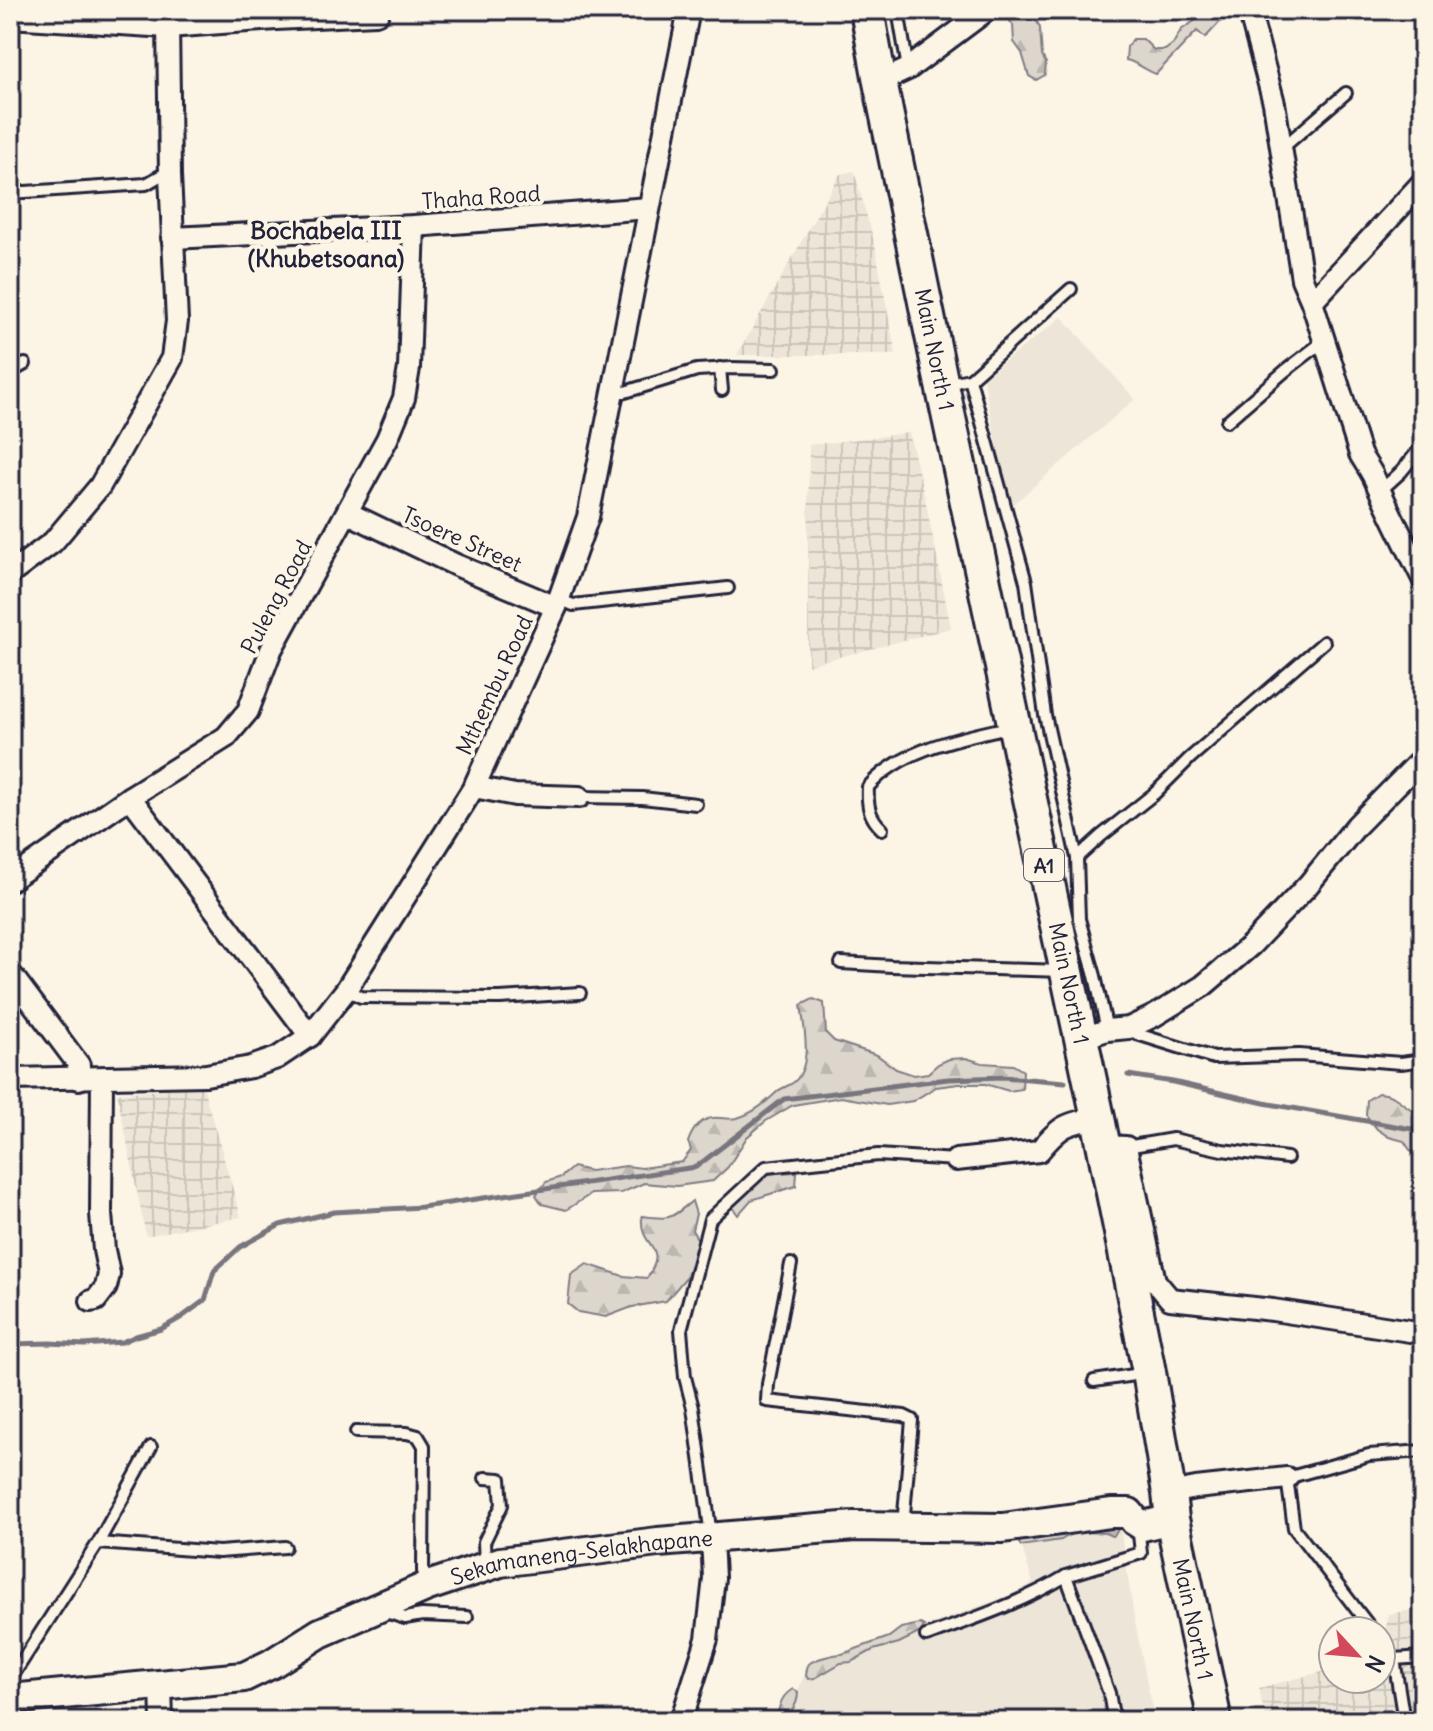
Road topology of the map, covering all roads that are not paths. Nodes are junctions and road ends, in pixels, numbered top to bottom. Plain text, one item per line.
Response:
1 (375, 10) edge
2 (689, 10) edge
3 (867, 10) edge
4 (898, 10) edge
5 (987, 10) edge
6 (1249, 10) edge
7 (10, 13) edge
8 (158, 18) edge
9 (894, 75) junction
10 (1346, 93) dead end
11 (1280, 145) junction
12 (170, 175) junction
13 (1423, 182) edge
14 (10, 193) edge
15 (649, 208) junction
16 (414, 226) junction
17 (172, 238) junction
18 (1071, 289) dead end
19 (1312, 302) junction
20 (1324, 341) junction
21 (25, 364) dead end
22 (720, 368) junction
23 (774, 369) dead end
24 (10, 371) edge
25 (956, 382) junction
26 (722, 390) dead end
27 (613, 392) junction
28 (1227, 421) dead end
29 (1423, 445) edge
30 (1379, 492) junction
31 (348, 513) junction
32 (10, 574) edge
33 (1422, 576) edge
34 (728, 588) dead end
35 (558, 603) junction
36 (1324, 642) dead end
37 (1015, 726) junction
38 (1423, 758) edge
39 (474, 787) junction
40 (130, 797) junction
41 (579, 797) joint
42 (696, 804) dead end
43 (882, 829) dead end
44 (1077, 858) junction
45 (10, 880) edge
46 (841, 963) dead end
47 (1066, 971) junction
48 (10, 973) edge
49 (346, 990) junction
50 (580, 993) dead end
51 (1129, 1028) junction
52 (1094, 1034) junction
53 (310, 1036) junction
54 (1423, 1060) edge
55 (102, 1078) junction
56 (10, 1079) edge
57 (79, 1079) junction
58 (1108, 1137) junction
59 (1287, 1158) dead end
60 (956, 1160) joint
61 (791, 1264) dead end
62 (91, 1301) dead end
63 (1423, 1333) edge
64 (1149, 1372) junction
65 (1094, 1381) dead end
66 (356, 1432) dead end
67 (151, 1447) dead end
68 (1423, 1451) edge
69 (485, 1478) dead end
70 (1287, 1478) junction
71 (1161, 1513) junction
72 (903, 1528) junction
73 (712, 1538) junction
74 (98, 1543) junction
75 (285, 1547) dead end
76 (485, 1566) junction
77 (1066, 1576) junction
78 (428, 1586) junction
79 (386, 1604) junction
80 (1361, 1615) edge
81 (467, 1617) dead end
82 (926, 1636) dead end
83 (1423, 1657) edge
84 (1397, 1659) edge
85 (1397, 1678) edge
86 (10, 1680) edge
87 (161, 1684) junction
88 (10, 1699) edge
89 (162, 1721) edge
90 (681, 1721) edge
91 (1114, 1721) edge
92 (1215, 1721) edge
93 (1404, 1721) edge

1 - 8 street
2 - 15 street, Mthembu Road
3 - 9 main road, Main North 1 / A1
4 - 9 lane
5 - 9 street
6 - 11 street
7 - 8 street
8 - 12 street
9 - 25 main road, Main North 1 / A1
10 - 11 lane
11 - 19 street
12 - 14 lane
12 - 17 street
13 - 19 street
15 - 16 street, Thaha Road
15 - 27 street, Mthembu Road
16 - 17 street, Thaha Road
16 - 31 street, Puleng Road
17 - 32 street
18 - 25 lane
19 - 20 street
20 - 28 lane
20 - 30 street
21 - 24 lane
22 - 23 lane
22 - 26 lane
22 - 27 lane
25 - 37 main road, Main North 1 / A1
25 - 44 lane
27 - 35 street, Mthembu Road
29 - 30 lane
30 - 33 street
31 - 35 street, Tsoere Street
31 - 40 street, Puleng Road
34 - 35 lane
35 - 39 street, Mthembu Road
36 - 44 lane
37 - 43 lane
37 - 47 main road, Main North 1 / A1
38 - 51 street
39 - 41 street
39 - 49 street, Mthembu Road
40 - 45 street, Puleng Road
40 - 53 street
41 - 42 lane
44 - 52 lane
46 - 47 lane
47 - 52 main road, Main North 1 / A1
48 - 57 street
49 - 50 lane
49 - 53 street, Mthembu Road
51 - 52 street
51 - 54 lane
52 - 58 main road, Main North 1 / A1
53 - 55 street, Mthembu Road
55 - 57 street, Mthembu Road
55 - 62 street
56 - 57 street, Mthembu Road
58 - 59 lane
58 - 60 street
58 - 63 street
58 - 64 main road, Main North 1 / A1
60 - 73 lane
61 - 72 lane
64 - 65 lane
64 - 71 main road, Main North 1 / A1
66 - 78 lane
67 - 74 lane
68 - 70 lane
69 - 76 lane
70 - 71 street
70 - 80 lane
71 - 72 street, Sekamaneng-Selakhapane
71 - 77 lane
71 - 92 main road, Main North 1 / A1
72 - 73 street, Sekamaneng-Selakhapane
73 - 76 street, Sekamaneng-Selakhapane
73 - 90 street
74 - 75 lane
74 - 86 lane
76 - 78 street, Sekamaneng-Selakhapane
77 - 82 lane
77 - 91 lane
78 - 79 street, Sekamaneng-Selakhapane
79 - 81 lane
79 - 87 street, Sekamaneng-Selakhapane
83 - 84 lane
85 - 93 lane
87 - 88 street, Sekamaneng-Selakhapane
87 - 89 street

